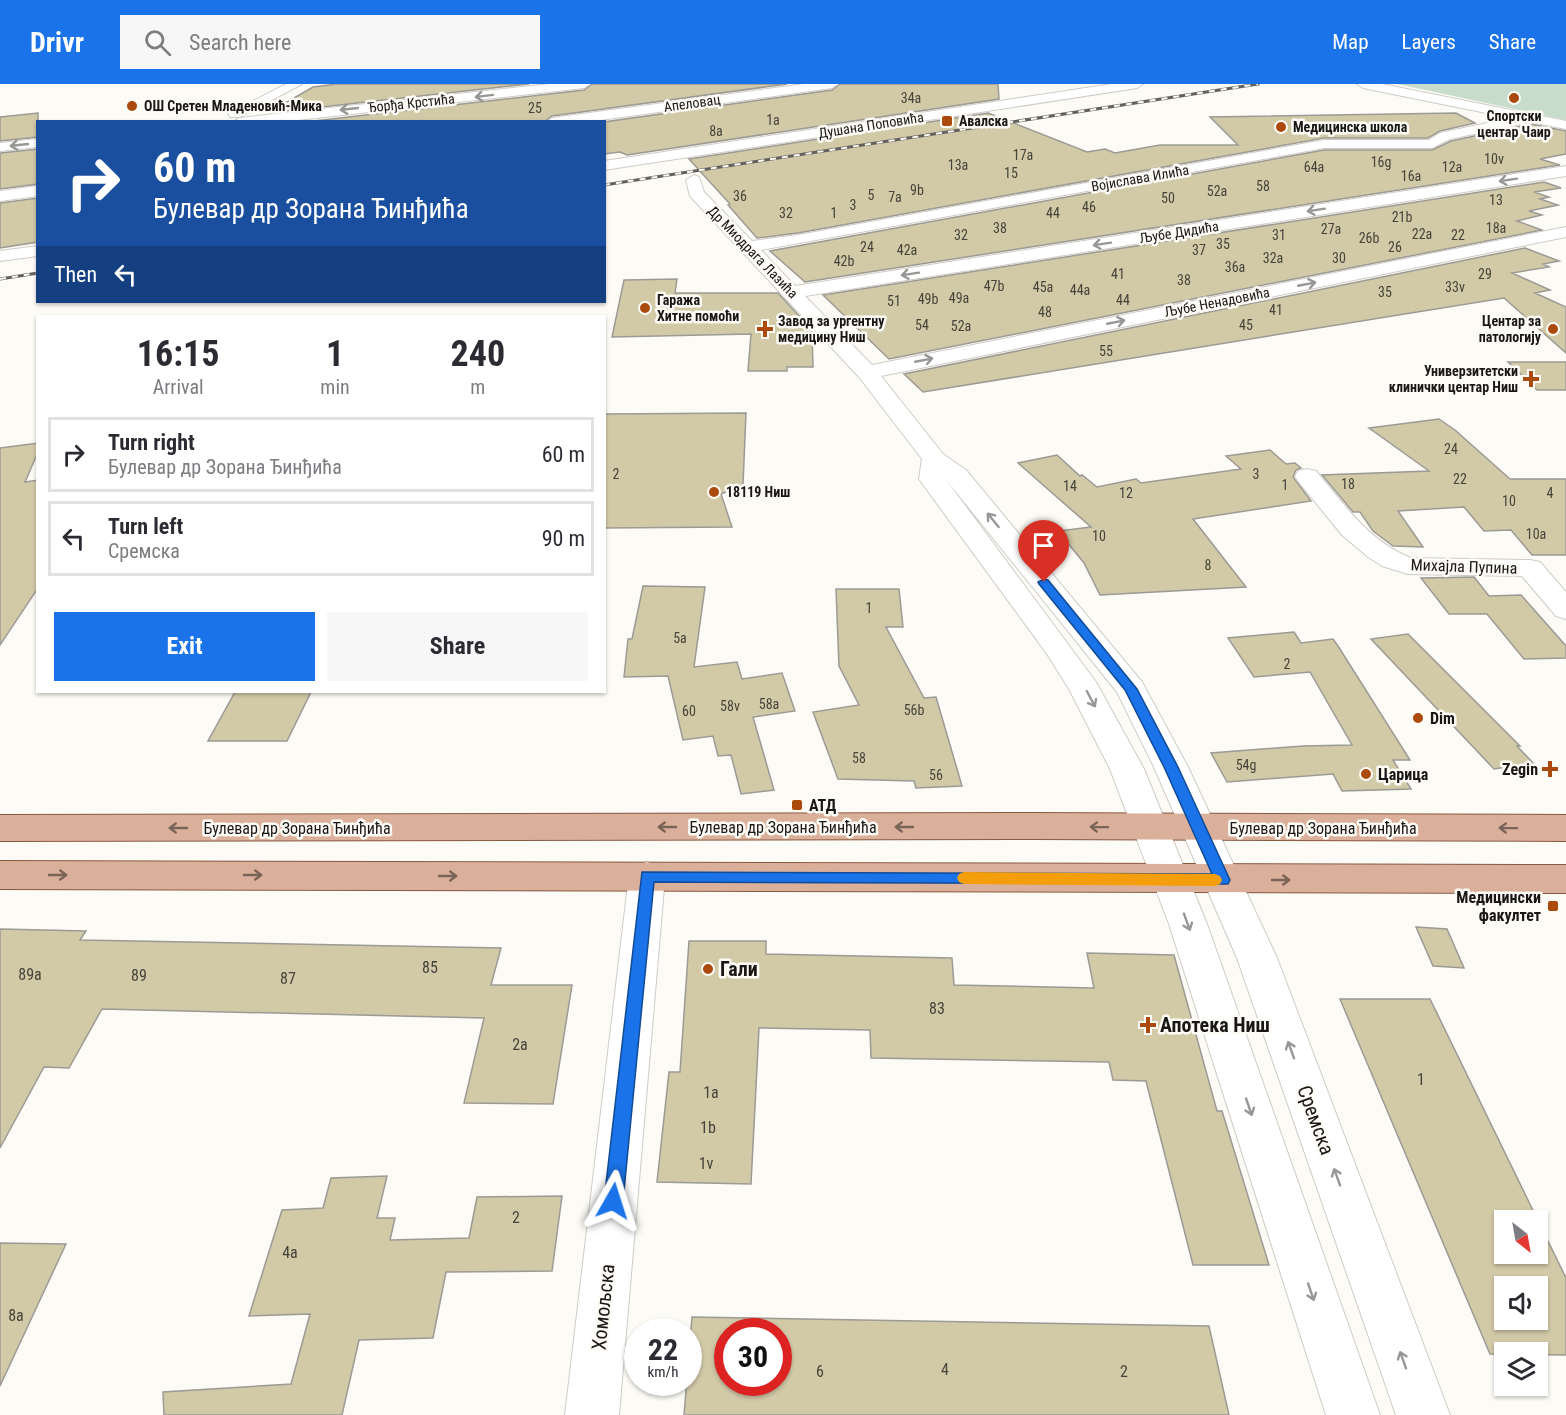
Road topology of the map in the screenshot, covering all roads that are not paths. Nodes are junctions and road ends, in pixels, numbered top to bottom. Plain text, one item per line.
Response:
1 (296, 84) edge
2 (584, 84) edge
3 (832, 84) edge
4 (1137, 84) edge
5 (1363, 84) edge
6 (434, 89) dead end
7 (676, 93) dead end
8 (695, 102) junction
9 (407, 103) junction
10 (716, 113) dead end
11 (1530, 118) junction
12 (224, 120) edge
13 (257, 120) edge
14 (566, 120) edge
15 (1566, 125) edge
16 (748, 130) dead end
17 (767, 140) junction
18 (36, 143) edge
19 (0, 147) edge
20 (606, 166) edge
21 (1566, 171) edge
22 (694, 180) dead end
23 (36, 191) edge
24 (0, 196) edge
25 (1566, 232) edge
26 (747, 247) junction
27 (36, 251) edge
28 (0, 256) edge
29 (793, 292) junction
30 (867, 372) junction
31 (934, 459) junction
32 (1307, 476) dead end
33 (1566, 610) edge
34 (0, 828) edge
35 (1151, 828) junction
36 (1566, 828) edge
37 (1200, 829) junction
38 (0, 875) edge
39 (647, 876) junction
40 (1566, 879) edge
41 (1171, 880) junction
42 (1222, 880) junction
43 (592, 1415) edge
44 (1353, 1415) edge
45 (1423, 1415) edge

1 - 12 street
2 -> 9 street, Ђорђа Крстића
3 - 8 street, Апеловац
4 - 17 street, Душана Поповића
5 - 11 street
6 - 9 street
7 - 8 street
8 - 10 street
8 - 14 street, Апеловац
9 -> 13 street, Ђорђа Крстића
11 - 15 street
11 - 26 street, Војислава Илића
16 - 17 street
17 - 20 street, Душана Поповића
18 -> 19 street
21 -> 29 street, Љубе Дидића
22 - 26 street, Др Миодрага Лазића
23 - 24 street
30 -> 25 street, Љубе Ненадовића
26 - 29 street, Др Миодрага Лазића
27 - 28 street
29 - 30 street, Др Миодрага Лазића
30 - 31 street, Др Миодрага Лазића
31 -> 35 street
37 -> 31 street, Др Миодрага Лазића
32 - 33 street, Михајла Пупина
35 -> 34 main road, Булевар др Зорана Ђинђића
35 - 37 main road, Булевар др Зорана Ђинђића
35 - 41 street
36 -> 37 main road, Булевар др Зорана Ђинђића
37 - 42 street, Сремска
38 -> 39 main road
39 - 41 main road
39 - 43 street, Хомољска
42 -> 40 main road
41 - 42 main road
41 -> 44 street
45 -> 42 street, Сремска

